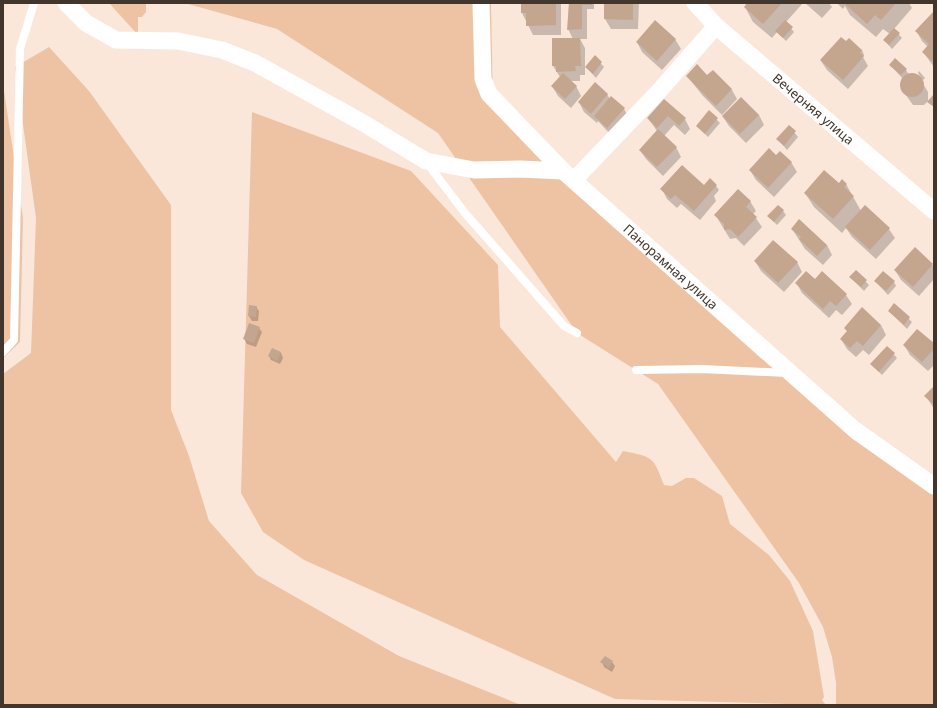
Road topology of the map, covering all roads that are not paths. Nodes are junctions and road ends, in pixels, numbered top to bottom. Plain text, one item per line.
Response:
1 (34, 3) edge
2 (66, 3) edge
3 (481, 3) edge
4 (695, 3) edge
5 (716, 26) junction
6 (426, 161) junction
7 (569, 175) junction
8 (934, 211) edge
9 (577, 333) dead end
10 (3, 352) edge
11 (636, 370) dead end
12 (791, 373) junction
13 (934, 486) edge

1 - 10 lane
2 - 6 street
3 - 7 street, Панорамная улица
4 - 5 street, Вечерняя улица
5 - 7 street
5 - 8 street, Вечерняя улица
6 - 7 street
6 - 9 lane
7 - 12 street, Панорамная улица
11 - 12 lane
12 - 13 street, Панорамная улица

